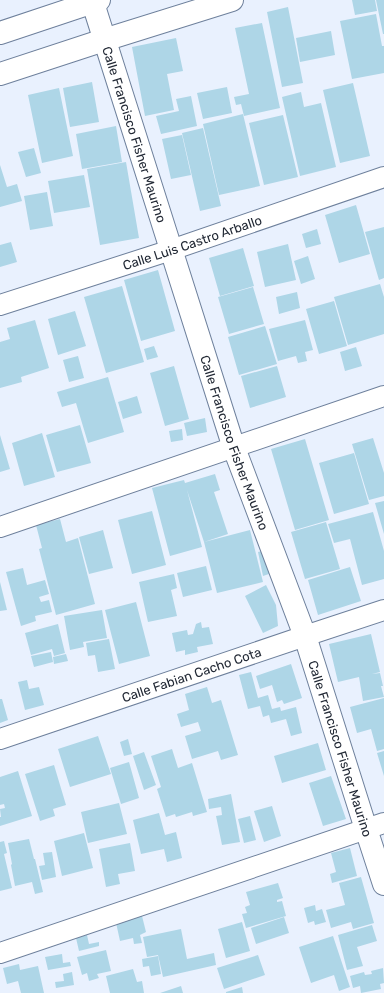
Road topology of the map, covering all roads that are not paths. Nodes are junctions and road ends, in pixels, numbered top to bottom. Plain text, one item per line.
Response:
1 (232, 0) edge
2 (94, 1) edge
3 (0, 33) edge
4 (104, 40) junction
5 (0, 74) edge
6 (384, 177) edge
7 (171, 250) junction
8 (0, 305) edge
9 (384, 396) edge
10 (234, 448) junction
11 (0, 527) edge
12 (384, 610) edge
13 (304, 636) junction
14 (0, 739) edge
15 (375, 826) edge
16 (384, 884) edge
17 (0, 953) edge

1 - 4 street
2 - 3 street
2 - 4 street, Calle Francisco Fisher Maurino
4 - 5 street
4 - 7 street, Calle Francisco Fisher Maurino
6 - 7 street, Calle Luis Castro Arballo
7 - 8 street, Calle Luis Castro Arballo
7 - 10 street, Calle Francisco Fisher Maurino
9 - 10 street
10 - 11 street
10 - 13 street, Calle Francisco Fisher Maurino
12 - 13 street, Calle Fabian Cacho Cota
13 - 14 street, Calle Fabian Cacho Cota
13 - 15 street, Calle Francisco Fisher Maurino
15 - 16 street, Calle Francisco Fisher Maurino
15 - 17 street

